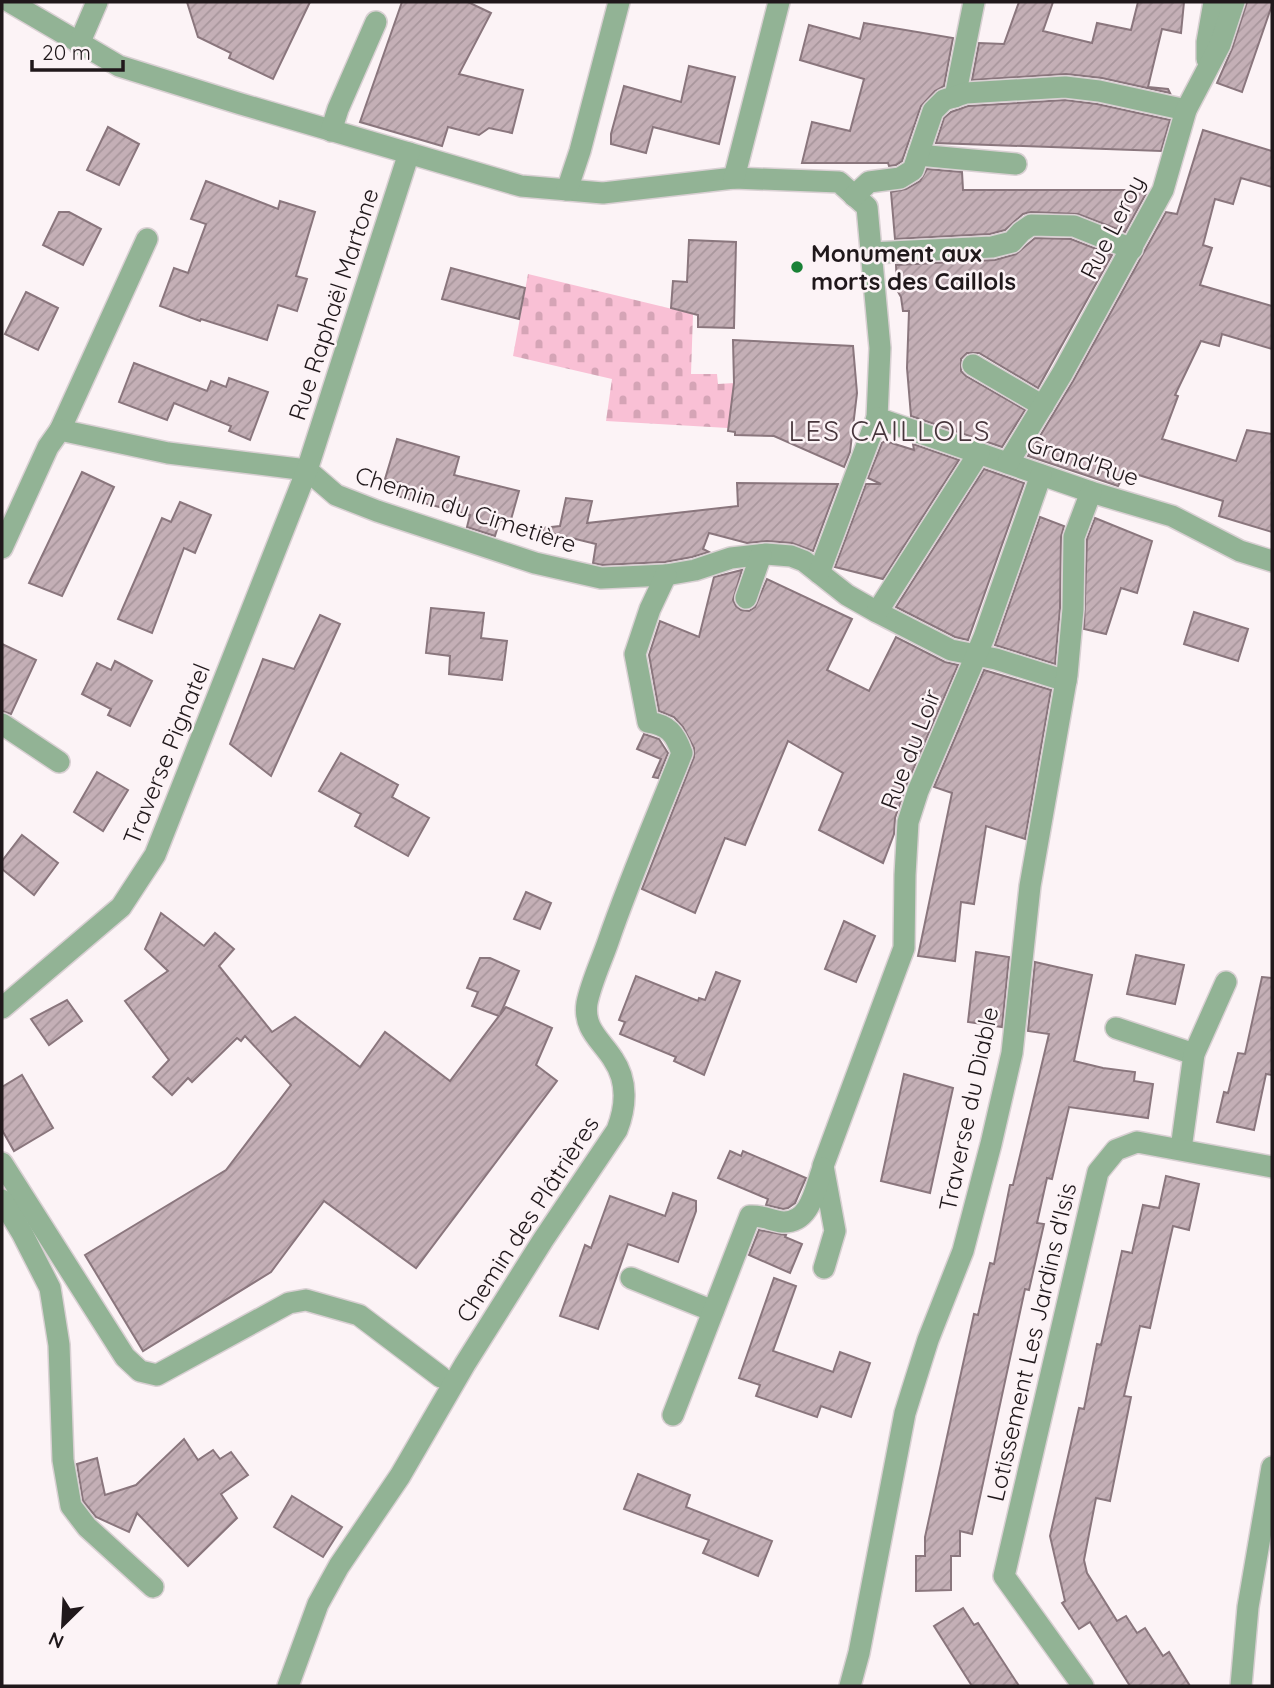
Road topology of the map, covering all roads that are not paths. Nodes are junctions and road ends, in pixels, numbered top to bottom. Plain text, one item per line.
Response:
1 (10, 2) edge
2 (97, 2) edge
3 (619, 2) edge
4 (779, 2) edge
5 (974, 2) edge
6 (1214, 2) edge
7 (1234, 2) edge
8 (376, 22) dead end
9 (79, 44) junction
10 (1207, 68) junction
11 (955, 97) junction
12 (1186, 110) junction
13 (331, 131) junction
14 (410, 153) junction
15 (918, 155) junction
16 (1016, 164) dead end
17 (734, 178) junction
18 (568, 190) junction
19 (854, 196) junction
20 (147, 239) dead end
21 (1132, 249) junction
22 (871, 253) junction
23 (973, 365) dead end
24 (1043, 406) junction
25 (877, 418) junction
26 (60, 430) junction
27 (979, 453) junction
28 (1008, 463) junction
29 (307, 470) junction
30 (1041, 475) junction
31 (1091, 492) junction
32 (2, 548) edge
33 (761, 555) junction
34 (1272, 561) edge
35 (818, 573) junction
36 (666, 575) junction
37 (746, 598) dead end
38 (877, 612) junction
39 (976, 656) junction
40 (1066, 681) junction
41 (2, 724) edge
42 (59, 762) dead end
43 (1226, 982) dead end
44 (2, 1008) edge
45 (1116, 1028) dead end
46 (1194, 1054) junction
47 (1181, 1149) junction
48 (2, 1163) edge
49 (823, 1166) junction
50 (1272, 1167) edge
51 (2, 1200) edge
52 (824, 1268) dead end
53 (631, 1278) dead end
54 (713, 1311) junction
55 (441, 1377) dead end
56 (673, 1415) dead end
57 (1272, 1467) edge
58 (153, 1587) dead end
59 (288, 1686) edge
60 (850, 1686) edge
61 (1083, 1686) edge
62 (1241, 1686) edge

1 - 9 street
2 - 9 street
3 - 18 street
4 - 17 street
5 - 11 street
6 - 10 street
7 - 10 street, Rue Leroy
8 - 13 street
9 - 13 street
10 - 12 street, Rue Leroy
11 - 12 street
11 - 15 street
12 - 21 street, Rue Leroy
13 - 14 street
14 - 18 street
14 - 29 street, Rue Raphaël Martone
15 - 16 street
15 - 19 street
17 - 18 street
17 - 19 street
19 - 22 street
20 - 26 street
21 - 22 street
21 - 24 street, Rue Leroy
22 - 25 street
23 - 24 street
24 - 28 street, Rue Leroy
25 - 27 street, Grand'Rue
25 - 35 street
26 - 29 street
26 - 32 street
27 - 28 street, Grand'Rue
27 - 38 street
28 - 30 street, Grand'Rue
29 - 36 street, Chemin du Cimetière
29 - 44 street, Traverse Pignatel
30 - 31 street, Grand'Rue
30 - 39 street, Rue du Loir
31 - 34 street, Grand'Rue
31 - 40 street, Traverse du Diable
33 - 35 street, Chemin du Cimetière
33 - 36 street, Chemin du Cimetière
33 - 37 street
35 - 38 street, Chemin du Cimetière
36 - 59 street, Chemin des Plâtrières
38 - 39 street, Chemin du Cimetière
39 - 40 street, Chemin du Cimetière
39 - 49 street, Rue du Loir
40 - 60 street, Traverse du Diable
41 - 42 street
43 - 46 street
45 - 46 street
46 - 47 street
47 - 50 street, Lotissement Les Jardins d'Isis
47 - 61 street, Lotissement Les Jardins d'Isis
48 - 55 street
49 - 52 street
49 - 54 street, Rue du Loir
51 - 58 street
53 - 54 street
54 - 56 street
57 - 62 street

